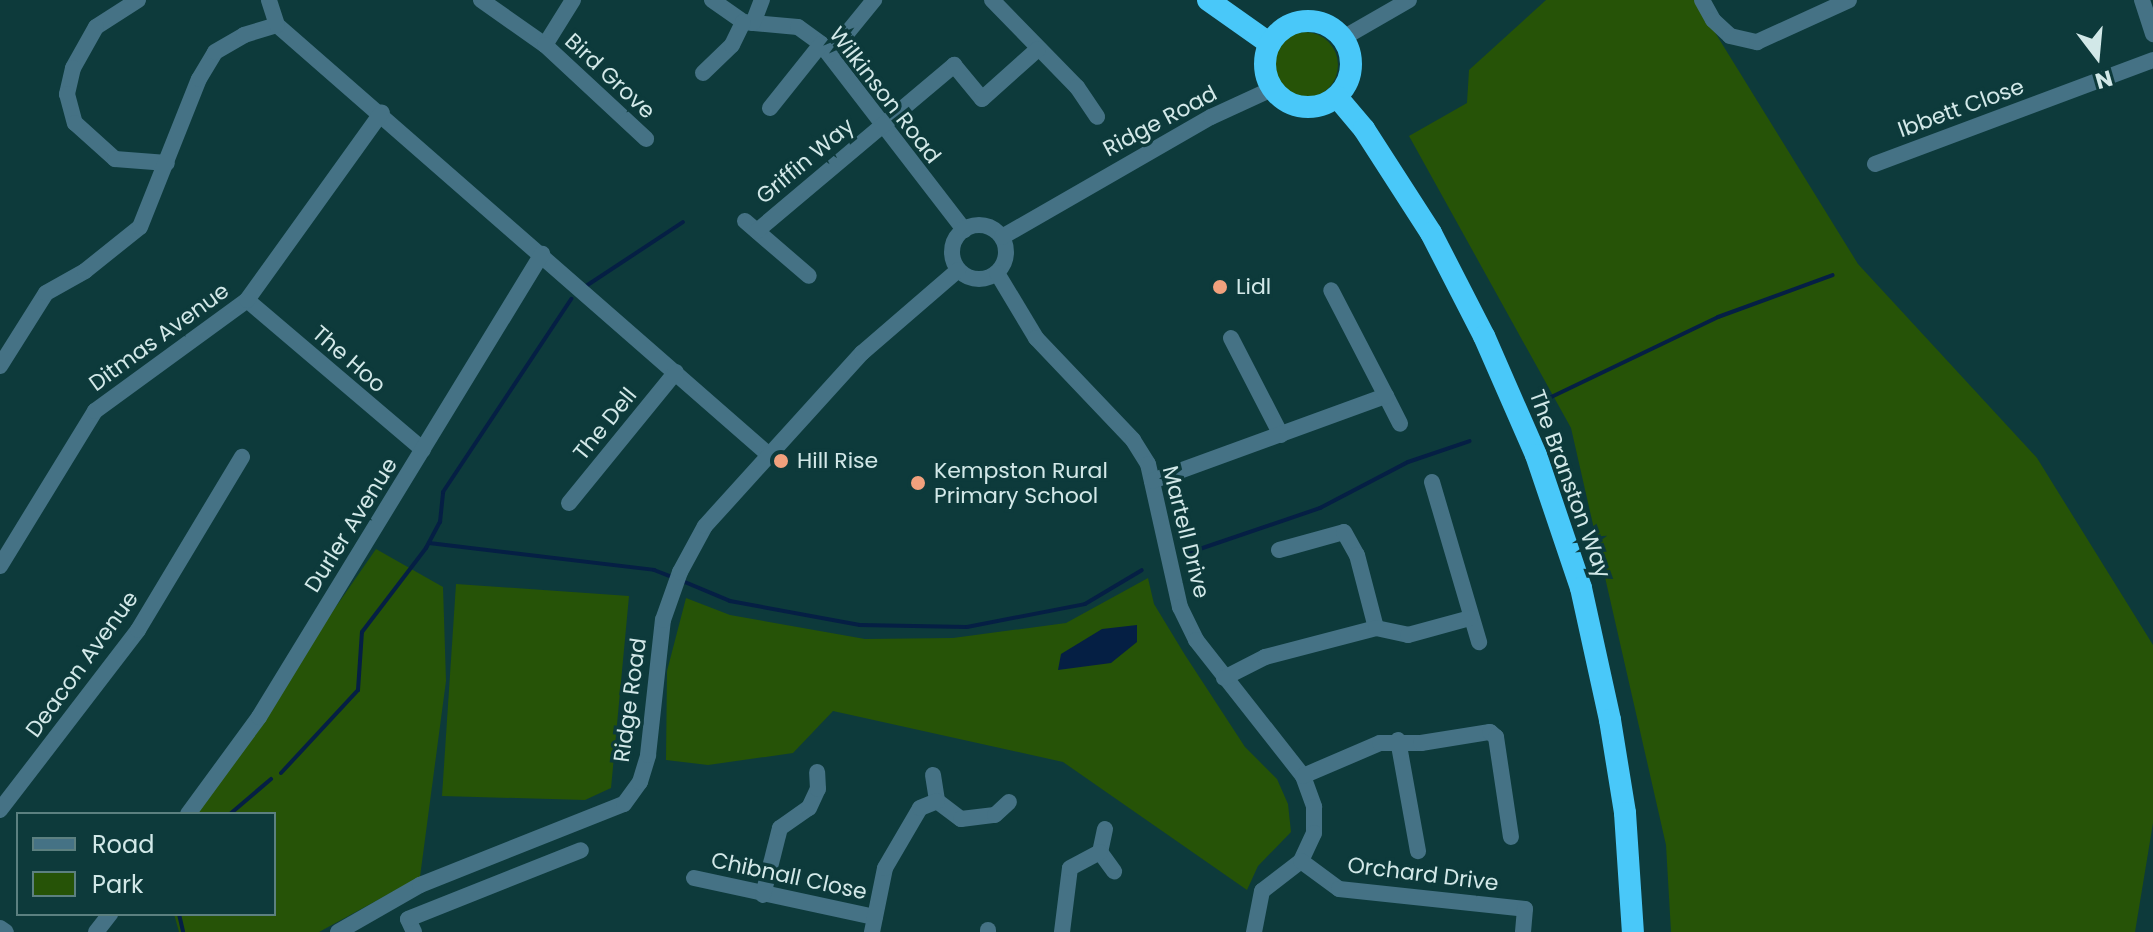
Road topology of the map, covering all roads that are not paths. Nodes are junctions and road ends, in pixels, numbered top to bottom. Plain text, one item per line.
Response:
1 (138, 0) edge
2 (269, 0) edge
3 (481, 0) edge
4 (573, 0) edge
5 (712, 0) edge
6 (762, 0) edge
7 (874, 0) edge
8 (992, 0) edge
9 (1208, 0) edge
10 (1409, 0) edge
11 (1702, 0) edge
12 (1849, 0) edge
13 (2142, 0) edge
14 (748, 22) junction
15 (277, 25) junction
16 (2153, 34) edge
17 (1343, 38) junction
18 (1269, 43) junction
19 (545, 45) junction
20 (826, 49) junction
21 (1038, 49) junction
22 (2153, 60) edge
23 (703, 73) dead end
24 (1272, 89) junction
25 (1337, 97) junction
26 (770, 108) dead end
27 (382, 112) junction
28 (1097, 117) dead end
29 (881, 125) junction
30 (646, 139) dead end
31 (167, 163) junction
32 (1875, 164) dead end
33 (964, 230) junction
34 (1002, 237) junction
35 (542, 254) junction
36 (958, 270) junction
37 (997, 273) junction
38 (809, 276) dead end
39 (1331, 290) dead end
40 (247, 300) junction
41 (1231, 338) dead end
42 (0, 366) edge
43 (676, 372) junction
44 (1386, 396) junction
45 (1400, 424) dead end
46 (1281, 435) junction
47 (423, 450) junction
48 (769, 455) junction
49 (242, 457) dead end
50 (1152, 481) junction
51 (1432, 482) dead end
52 (569, 503) dead end
53 (1279, 550) dead end
54 (0, 566) edge
55 (1470, 618) junction
56 (1376, 628) junction
57 (1479, 642) dead end
58 (1224, 678) junction
59 (1398, 740) junction
60 (817, 772) dead end
61 (933, 775) dead end
62 (1303, 776) junction
63 (937, 801) junction
64 (1009, 802) dead end
65 (0, 810) edge
66 (189, 812) edge
67 (1105, 829) dead end
68 (1511, 837) dead end
69 (581, 850) dead end
70 (1418, 851) dead end
71 (1100, 852) junction
72 (1301, 861) junction
73 (1114, 871) dead end
74 (694, 878) dead end
75 (763, 895) junction
76 (108, 916) edge
77 (874, 924) edge
78 (0, 928) edge
79 (6, 932) edge
80 (96, 932) edge
81 (338, 932) edge
82 (414, 932) edge
83 (1062, 932) edge
84 (1254, 932) edge
85 (1523, 932) edge
86 (1633, 932) edge

1 - 31 street
2 - 15 street
3 - 19 street, Bird Grove
4 - 19 street, Bird Grove
5 - 14 street
6 - 14 street
7 - 20 street
8 - 21 street
9 - 18 highway
10 - 17 street
11 - 12 street
13 - 16 street
14 - 20 street, Wilkinson Road
14 - 23 street
15 - 27 street
15 - 31 street
17 - 18 highway
17 - 25 highway
18 - 24 highway
19 - 30 street, Bird Grove
20 - 26 street
20 - 29 street, Wilkinson Road
21 - 28 street
21 - 29 street, Griffin Way
22 - 32 street, Ibbett Close
24 - 25 highway
24 - 34 street, Ridge Road
25 - 86 highway, The Branston Way
27 - 35 street
27 - 40 street, Ditmas Avenue
29 - 33 street, Wilkinson Road
29 - 38 street, Griffin Way
31 - 42 street
33 - 34 street
33 - 36 street
34 - 37 street
35 - 43 street
35 - 47 street, Durler Avenue
36 - 37 street
36 - 48 street, Ridge Road
37 - 50 street, Martell Drive
39 - 44 street
40 - 47 street, The Hoo
40 - 54 street, Ditmas Avenue
41 - 46 street
43 - 48 street
43 - 52 street, The Dell
44 - 45 street
44 - 46 street
46 - 50 street
47 - 66 street, Durler Avenue
48 - 81 street, Ridge Road
49 - 65 street, Deacon Avenue
50 - 58 street, Martell Drive
51 - 55 street
53 - 56 street
55 - 56 street
55 - 57 street
56 - 58 street
58 - 62 street, Martell Drive
59 - 62 street
59 - 68 street
59 - 70 street
60 - 75 street
61 - 63 street
62 - 72 street, Martell Drive
63 - 64 street
63 - 77 street
67 - 71 street
69 - 82 street
71 - 73 street
71 - 83 street
72 - 84 street
72 - 85 street, Orchard Drive
74 - 75 street, Chibnall Close
75 - 77 street, Chibnall Close
76 - 80 street
78 - 79 street

